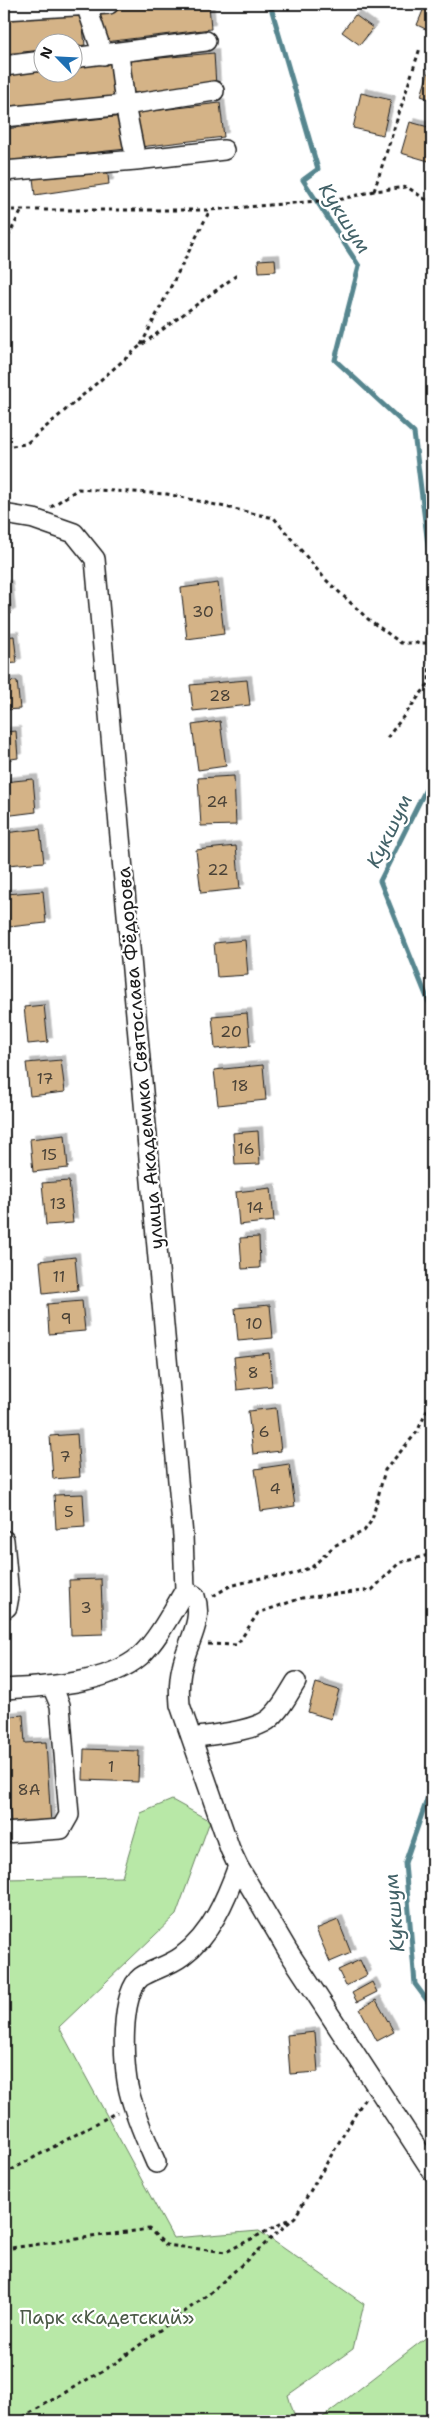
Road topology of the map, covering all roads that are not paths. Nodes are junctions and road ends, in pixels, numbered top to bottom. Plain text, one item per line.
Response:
1 (110, 4) edge
2 (66, 5) edge
3 (86, 5) junction
4 (4, 10) edge
5 (206, 41) dead end
6 (111, 54) junction
7 (82, 57) edge
8 (32, 62) edge
9 (4, 66) edge
10 (214, 91) dead end
11 (125, 105) junction
12 (4, 117) edge
13 (224, 150) dead end
14 (136, 160) junction
15 (4, 171) edge
16 (4, 514) edge
17 (4, 1540) edge
18 (185, 1590) junction
19 (4, 1609) edge
20 (296, 1682) dead end
21 (52, 1686) junction
22 (4, 1689) edge
23 (192, 1738) junction
24 (4, 1833) edge
25 (238, 1866) junction
26 (156, 2163) dead end
27 (432, 2171) edge

1 - 3 street
2 - 3 street
2 - 4 street
3 - 6 street
5 - 6 street
6 - 7 street
6 - 11 street
8 - 9 street
10 - 11 street
11 - 12 street
11 - 14 street
13 - 14 street
14 - 15 street
16 - 18 street, улица Академика Святослава Фёдорова
17 - 19 street
18 - 21 street
18 - 23 street
20 - 23 street
21 - 22 street
21 - 24 street
23 - 25 street
25 - 26 street
25 - 27 street

